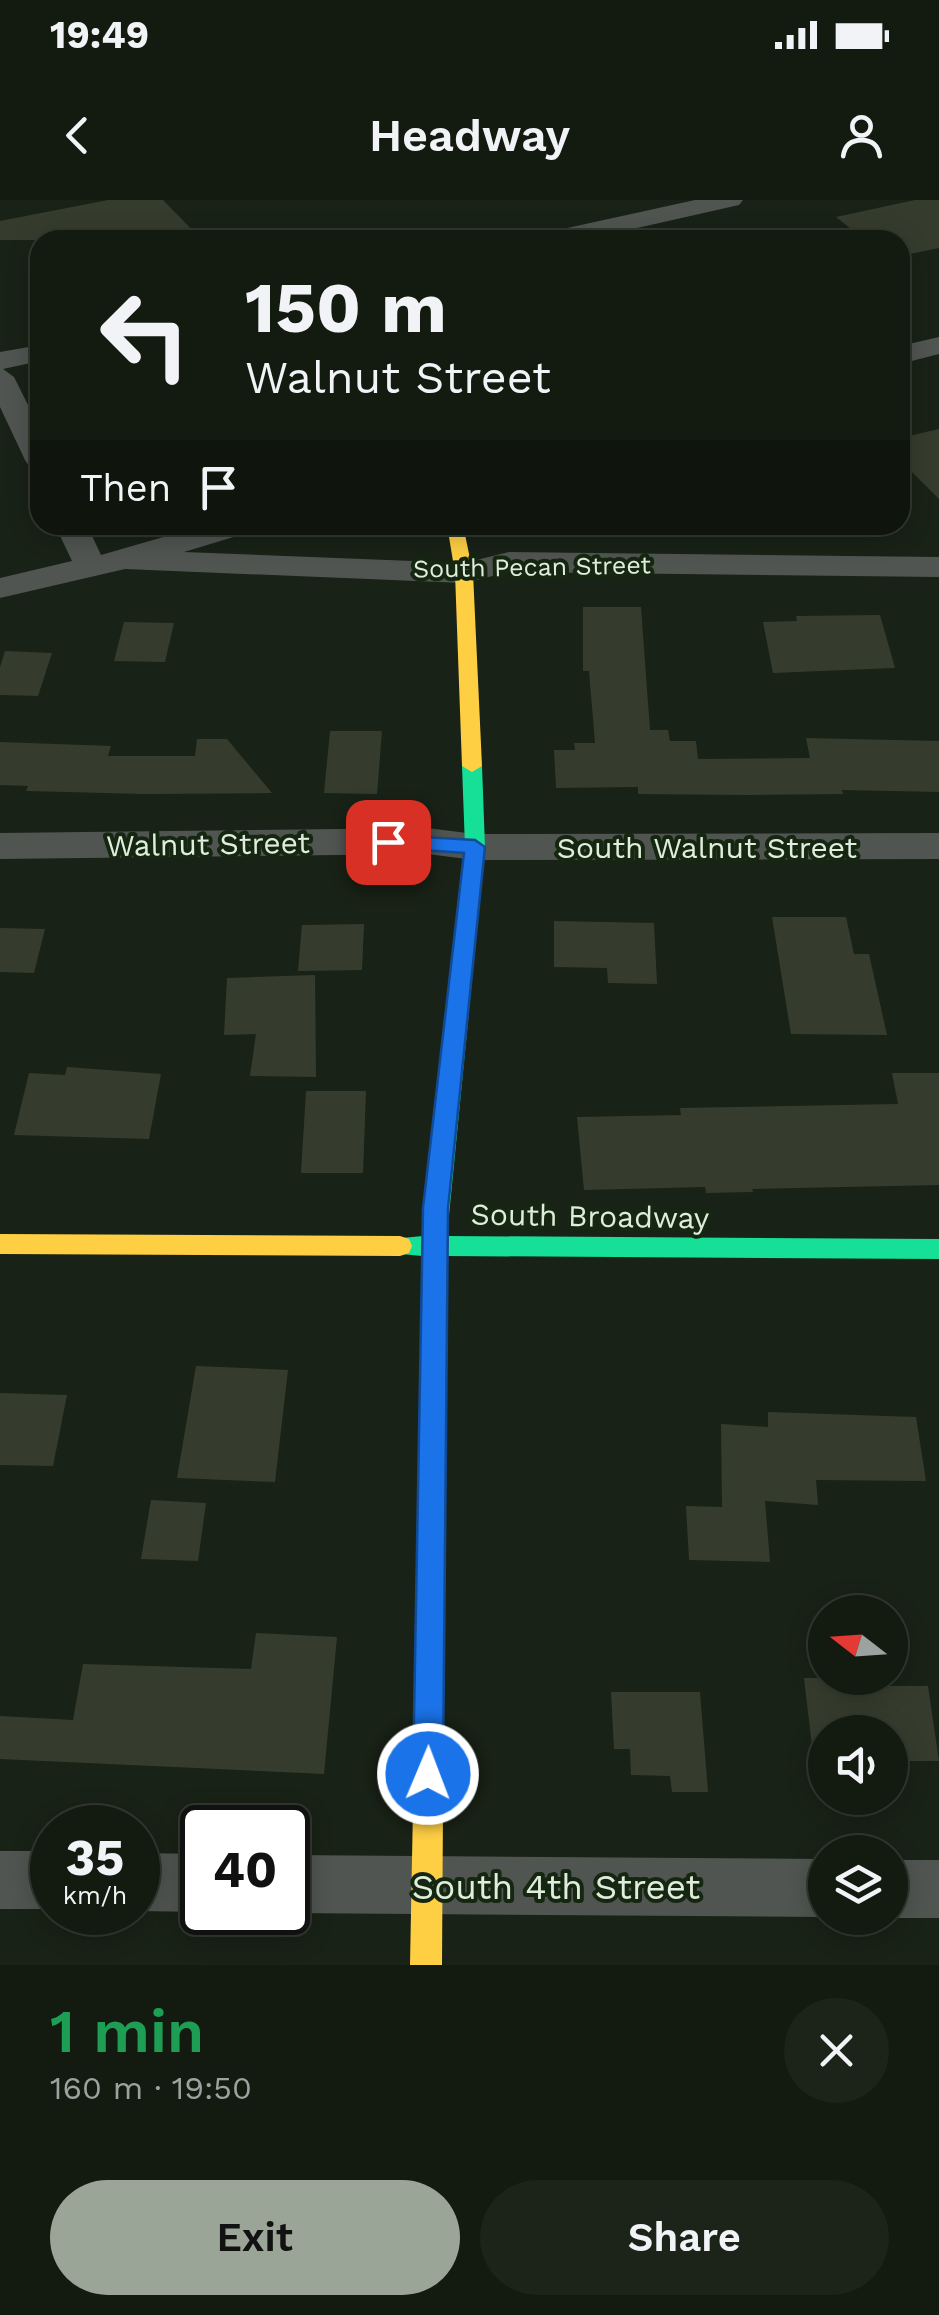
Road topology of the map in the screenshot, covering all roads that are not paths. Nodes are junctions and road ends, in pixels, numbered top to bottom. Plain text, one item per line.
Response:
1 (730, 200) edge
2 (594, 230) edge
3 (939, 346) edge
4 (910, 353) edge
5 (30, 354) edge
6 (0, 362) edge
7 (0, 377) edge
8 (30, 439) edge
9 (76, 535) edge
10 (205, 535) edge
11 (457, 535) edge
12 (125, 559) junction
13 (90, 565) junction
14 (939, 567) edge
15 (464, 573) junction
16 (0, 588) edge
17 (0, 846) edge
18 (939, 846) edge
19 (475, 847) junction
20 (0, 1244) edge
21 (435, 1244) junction
22 (939, 1249) edge
23 (0, 1880) edge
24 (30, 1880) edge
25 (310, 1884) edge
26 (427, 1886) junction
27 (808, 1888) edge
28 (908, 1889) edge
29 (939, 1889) edge
30 (426, 1965) edge

1 - 2 street
3 - 4 street
5 - 6 street
7 - 8 street
9 - 13 street
10 - 12 street
11 - 15 street
12 - 13 street
12 - 15 street, South Pecan Street
13 - 16 street
14 - 15 street, South Pecan Street
15 - 19 street
17 - 19 street, Walnut Street
18 - 19 street, South Walnut Street
19 - 21 street
20 - 21 street, South Broadway
21 - 22 street, South Broadway
21 - 26 street
23 - 24 street
25 - 26 street, South 4th Street
26 - 27 street, South 4th Street
26 - 30 street
28 - 29 street

